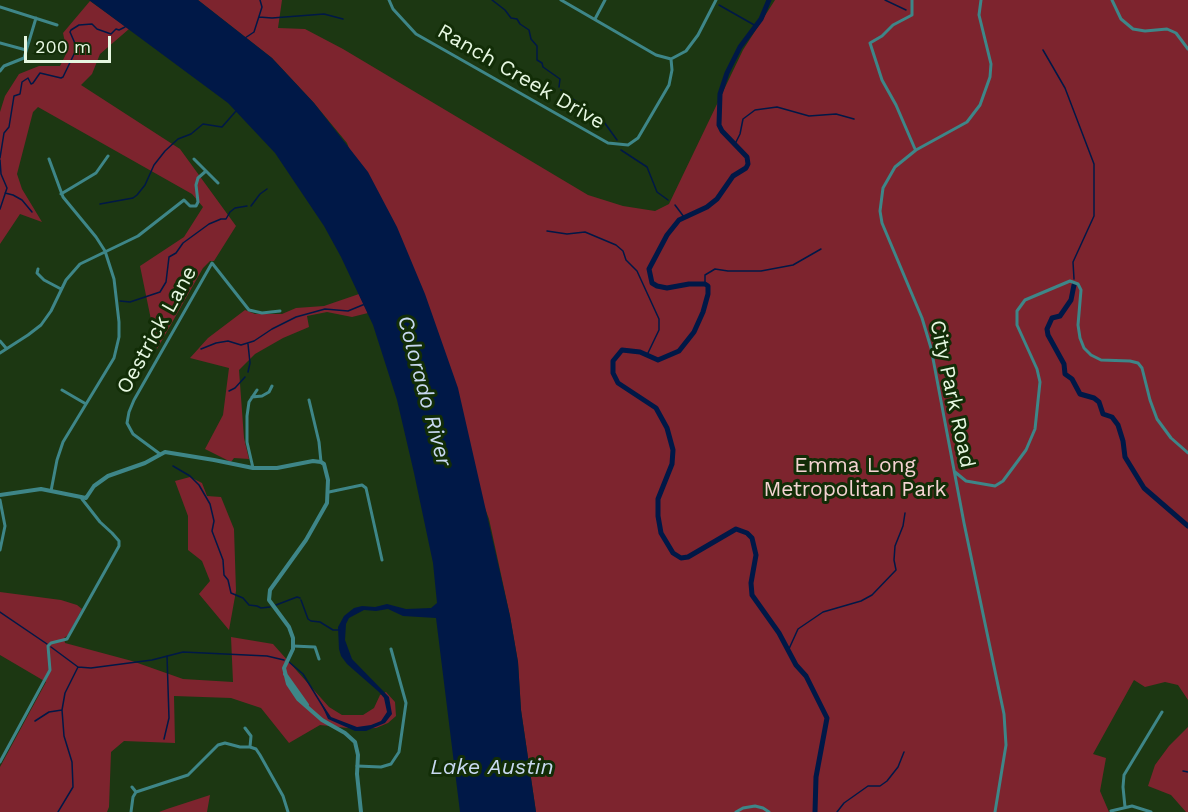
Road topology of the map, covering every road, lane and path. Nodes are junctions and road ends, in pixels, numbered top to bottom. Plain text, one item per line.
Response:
1 (389, 0) edge
2 (561, 0) edge
3 (605, 0) edge
4 (716, 0) edge
5 (912, 0) edge
6 (981, 0) edge
7 (1112, 0) edge
8 (0, 7) edge
9 (36, 18) junction
10 (595, 19) junction
11 (57, 25) dead end
12 (0, 43) edge
13 (1188, 49) edge
14 (26, 51) junction
15 (671, 58) junction
16 (0, 71) edge
17 (916, 150) junction
18 (108, 156) dead end
19 (49, 159) dead end
20 (194, 159) dead end
21 (206, 171) junction
22 (218, 183) dead end
23 (61, 194) junction
24 (105, 251) junction
25 (38, 268) dead end
26 (61, 290) junction
27 (280, 311) dead end
28 (0, 341) edge
29 (6, 348) junction
30 (0, 353) edge
31 (272, 386) dead end
32 (62, 390) dead end
33 (256, 390) dead end
34 (252, 397) junction
35 (309, 400) dead end
36 (86, 404) junction
37 (1188, 453) edge
38 (159, 454) junction
39 (321, 462) junction
40 (253, 468) junction
41 (954, 471) junction
42 (966, 481) junction
43 (957, 487) junction
44 (51, 491) junction
45 (329, 492) junction
46 (0, 497) edge
47 (82, 499) junction
48 (0, 549) edge
49 (382, 560) dead end
50 (293, 646) junction
51 (391, 649) dead end
52 (319, 659) dead end
53 (1162, 712) dead end
54 (245, 728) dead end
55 (250, 747) junction
56 (0, 762) edge
57 (357, 766) junction
58 (132, 787) dead end
59 (136, 792) junction
60 (1125, 807) junction
61 (1111, 811) edge
62 (131, 812) edge
63 (288, 812) edge
64 (361, 812) edge
65 (736, 812) edge
66 (769, 812) edge
67 (995, 812) edge
68 (1151, 812) edge

1 - 15 street, Ranch Creek Drive
2 - 10 street
3 - 10 street
4 - 15 street
5 - 17 street
6 - 17 street, City Park Road
7 - 13 street
8 - 9 street
9 - 11 street
9 - 14 street
10 - 15 street
12 - 14 street
14 - 16 street
17 - 41 street, City Park Road
18 - 23 street
19 - 23 street
20 - 21 street
21 - 22 street
21 - 24 street
23 - 24 street
24 - 26 street
24 - 36 street
25 - 26 street
26 - 29 street
27 - 38 street, Oestrick Lane
28 - 29 street
29 - 30 street
31 - 34 street
32 - 36 street
33 - 34 street
34 - 40 street
35 - 39 street
36 - 44 street
37 - 42 street
38 - 40 street
38 - 47 street
39 - 40 street
39 - 45 street
41 - 42 street
41 - 43 street, City Park Road
42 - 43 street
43 - 67 street, City Park Road
44 - 46 street
44 - 47 street
45 - 49 street
45 - 50 street
46 - 48 street
47 - 56 street
50 - 52 street
50 - 57 street
51 - 57 street
53 - 60 street
54 - 55 street
55 - 59 street
55 - 63 street
57 - 64 street
58 - 59 street
59 - 62 street
60 - 61 street
60 - 68 street
65 - 66 street

